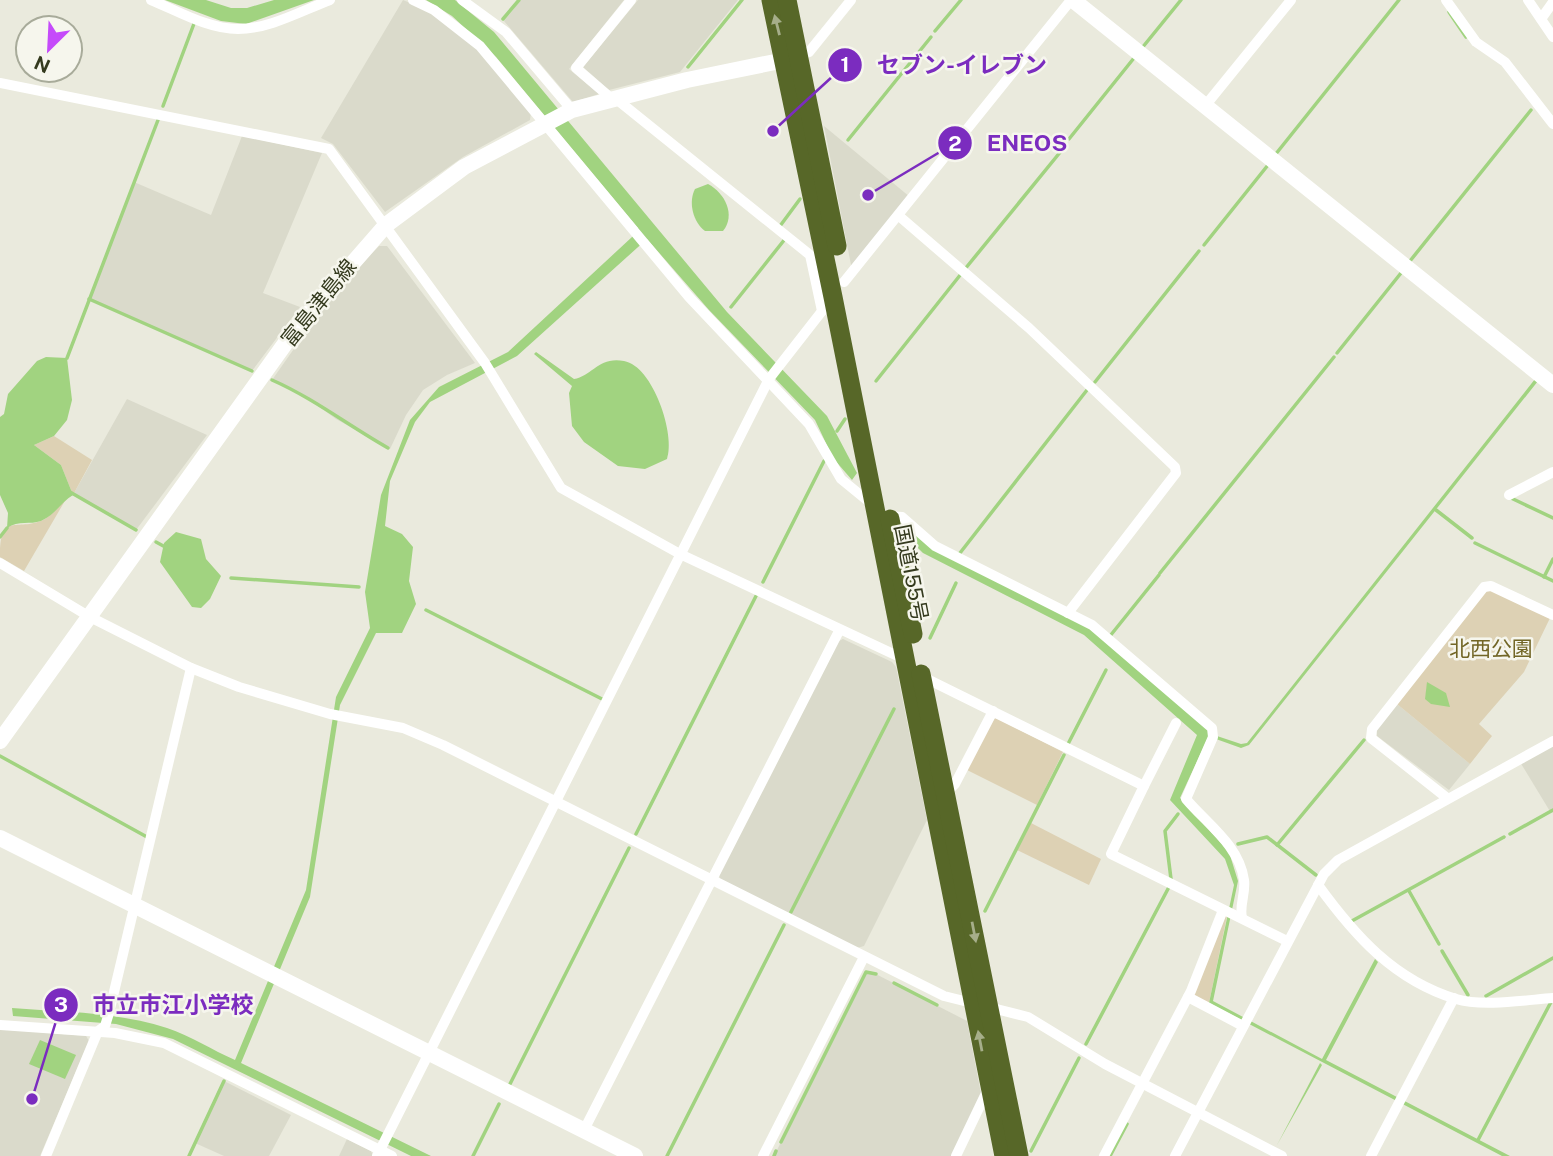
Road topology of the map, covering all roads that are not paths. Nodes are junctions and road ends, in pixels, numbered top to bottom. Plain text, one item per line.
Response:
1 (151, 0) edge
2 (330, 0) edge
3 (413, 0) edge
4 (462, 0) edge
5 (631, 0) edge
6 (771, 0) edge
7 (787, 0) edge
8 (851, 0) edge
9 (1072, 0) edge
10 (1291, 0) edge
11 (1446, 0) edge
12 (1528, 0) edge
13 (1553, 2) edge
14 (1541, 19) junction
15 (1553, 37) edge
16 (793, 58) junction
17 (0, 83) edge
18 (613, 98) junction
19 (1205, 106) junction
20 (572, 110) junction
21 (544, 124) junction
22 (1553, 124) edge
23 (899, 216) junction
24 (386, 225) junction
25 (833, 297) junction
26 (769, 379) junction
27 (1553, 385) edge
28 (1553, 472) edge
29 (1508, 495) dead end
30 (882, 511) junction
31 (680, 554) junction
32 (0, 563) edge
33 (1068, 612) junction
34 (1553, 615) edge
35 (90, 617) junction
36 (839, 631) junction
37 (904, 659) junction
38 (191, 668) junction
39 (921, 676) junction
40 (993, 711) junction
41 (1176, 723) dead end
42 (0, 741) edge
43 (1553, 741) edge
44 (1144, 786) junction
45 (946, 793) junction
46 (1447, 798) junction
47 (555, 802) junction
48 (0, 838) edge
49 (711, 881) junction
50 (1318, 885) junction
51 (135, 905) junction
52 (1231, 914) junction
53 (1287, 941) junction
54 (864, 957) junction
55 (1188, 997) junction
56 (1454, 998) junction
57 (1553, 998) edge
58 (981, 1004) junction
59 (1245, 1022) junction
60 (0, 1025) edge
61 (101, 1029) junction
62 (428, 1053) junction
63 (1142, 1084) junction
64 (989, 1086) junction
65 (1198, 1112) junction
66 (584, 1130) junction
67 (380, 1151) edge
68 (46, 1156) edge
69 (392, 1156) edge
70 (635, 1156) edge
71 (763, 1156) edge
72 (956, 1156) edge
73 (1004, 1156) edge
74 (1019, 1156) edge
75 (1104, 1156) edge
76 (1175, 1156) edge
77 (1282, 1156) edge
78 (1371, 1156) edge

1 - 2 street
3 - 21 street
4 - 20 street
5 - 18 street
16 -> 6 highway, 国道155号
7 - 16 highway, 国道155号
8 - 16 street
9 - 19 street
9 - 23 street
10 - 19 street
11 - 22 street
12 - 14 street
13 - 14 street
14 - 15 street
16 - 18 street, 富島津島線
16 - 25 highway, 国道155号
17 - 24 street
18 - 20 street, 富島津島線
18 - 25 street
19 - 27 street
20 - 21 street, 富島津島線
21 - 24 street, 富島津島線
21 - 26 street
23 - 25 street
23 - 33 street
24 - 31 street
24 - 35 street, 富島津島線
25 - 26 street
25 - 30 highway, 国道155号
26 - 30 street
26 - 31 street
28 - 29 street
30 - 33 street
30 - 37 highway, 国道155号
30 - 39 highway, 国道155号
31 - 36 street
31 - 47 street
32 - 35 street
33 - 52 street
34 - 46 street
35 - 38 street
35 - 42 street, 富島津島線
36 - 37 street
36 - 49 street
37 - 58 highway, 国道155号
38 - 47 street
38 - 51 street
39 - 40 street
39 - 45 highway, 国道155号
40 - 44 street
40 - 45 street
41 - 44 street
43 - 46 street
44 - 52 street
45 -> 58 highway, 国道155号
46 - 50 street
47 - 49 street
47 - 62 street
48 - 51 street
49 - 54 street
49 - 66 street
50 - 53 street
50 - 56 street
51 - 61 street
51 - 62 street
52 - 53 street
52 - 55 street
53 - 59 street
54 - 58 street
54 - 71 street
55 - 59 street
55 - 63 street
56 - 57 street
56 - 78 street
58 - 63 street
64 -> 58 highway, 国道155号
58 - 74 highway, 国道155号
59 - 65 street
60 - 61 street
61 - 67 street
61 - 68 street
62 - 66 street
62 - 67 street
63 - 65 street
63 - 75 street
64 - 72 street
64 - 73 highway, 国道155号
65 - 76 street
65 - 77 street
66 - 70 street
67 - 69 street

